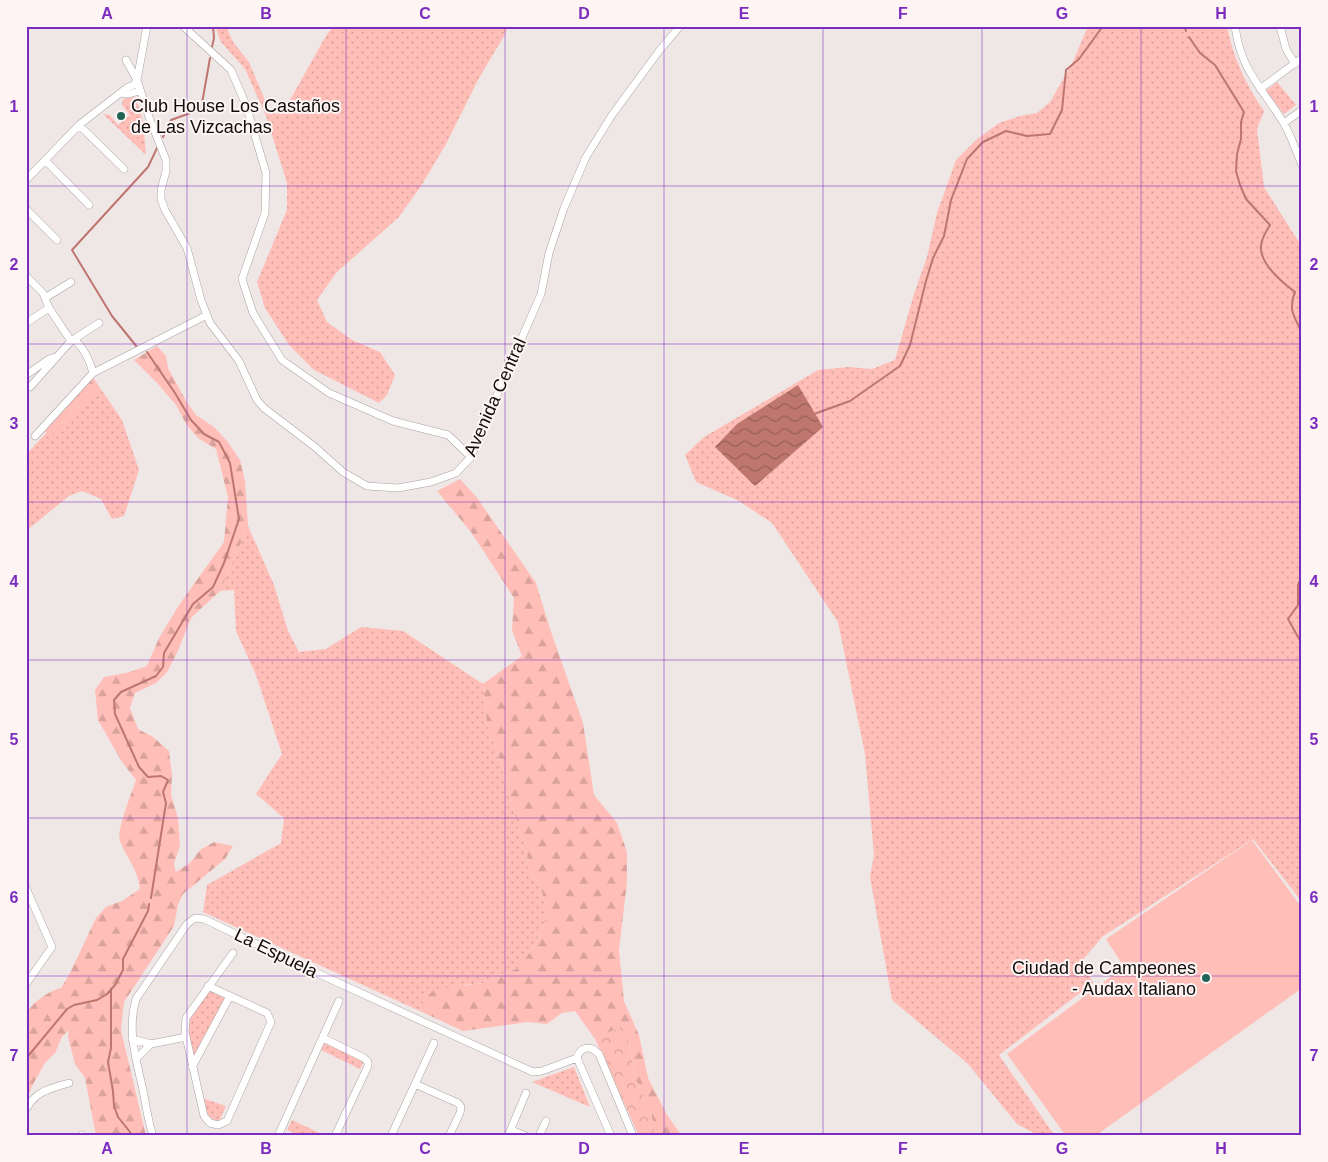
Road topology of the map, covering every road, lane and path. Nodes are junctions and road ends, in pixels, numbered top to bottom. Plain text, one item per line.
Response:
1 (147, 26) edge
2 (183, 26) edge
3 (680, 26) edge
4 (1235, 26) edge
5 (1280, 26) edge
6 (1302, 58) edge
7 (126, 60) dead end
8 (1295, 64) junction
9 (137, 80) junction
10 (1260, 89) junction
11 (140, 92) junction
12 (121, 93) junction
13 (1302, 110) edge
14 (1284, 123) junction
15 (79, 125) junction
16 (45, 160) junction
17 (1301, 162) edge
18 (124, 169) dead end
19 (26, 180) edge
20 (89, 205) dead end
21 (26, 210) edge
22 (57, 240) dead end
23 (26, 276) edge
24 (71, 282) dead end
25 (45, 298) junction
26 (49, 308) junction
27 (207, 316) junction
28 (26, 323) edge
29 (98, 323) dead end
30 (71, 341) junction
31 (58, 356) junction
32 (94, 373) junction
33 (26, 375) edge
34 (30, 387) dead end
35 (35, 436) dead end
36 (472, 457) junction
37 (27, 893) edge
38 (233, 953) dead end
39 (26, 984) edge
40 (208, 986) junction
41 (230, 996) junction
42 (339, 1001) dead end
43 (186, 1037) junction
44 (322, 1038) junction
45 (132, 1040) junction
46 (434, 1043) dead end
47 (151, 1044) junction
48 (577, 1058) junction
49 (136, 1060) junction
50 (192, 1066) junction
51 (69, 1083) dead end
52 (415, 1084) junction
53 (526, 1093) dead end
54 (26, 1109) edge
55 (546, 1121) dead end
56 (509, 1133) edge
57 (280, 1135) edge
58 (153, 1136) edge
59 (335, 1136) edge
60 (392, 1136) edge
61 (449, 1136) edge
62 (526, 1136) edge
63 (539, 1136) edge
64 (611, 1136) edge
65 (633, 1136) edge

1 - 9 street
2 - 36 street
3 - 36 street, Avenida Central
4 - 10 street
5 - 8 street
6 - 8 street
7 - 9 street, Avenida Central
8 - 10 street
9 - 11 street, Avenida Central
9 - 12 street
10 - 14 street
11 - 12 street
11 - 27 street, Avenida Central
12 - 15 street
13 - 14 street
14 - 17 street
15 - 16 street
15 - 18 street
16 - 19 street
16 - 20 street
21 - 22 street
23 - 25 street
24 - 25 street
25 - 26 street
26 - 28 street
26 - 30 street
27 - 32 street
27 - 36 street, Avenida Central
29 - 30 street
30 - 31 street
30 - 32 street
31 - 33 street
31 - 34 street
32 - 35 street
37 - 39 street
38 - 40 street
40 - 41 street
40 - 43 street
41 - 50 street
41 - 50 street
42 - 44 street
43 - 47 street
43 - 50 street
44 - 57 street
44 - 59 street
45 - 47 street
45 - 48 street, La Espuela
45 - 49 street, La Espuela
46 - 52 street
47 - 49 street
48 - 64 street
48 - 65 street
49 - 58 street, La Espuela
51 - 54 street
52 - 60 street
52 - 61 street
53 - 56 street
55 - 63 street
56 - 62 street

